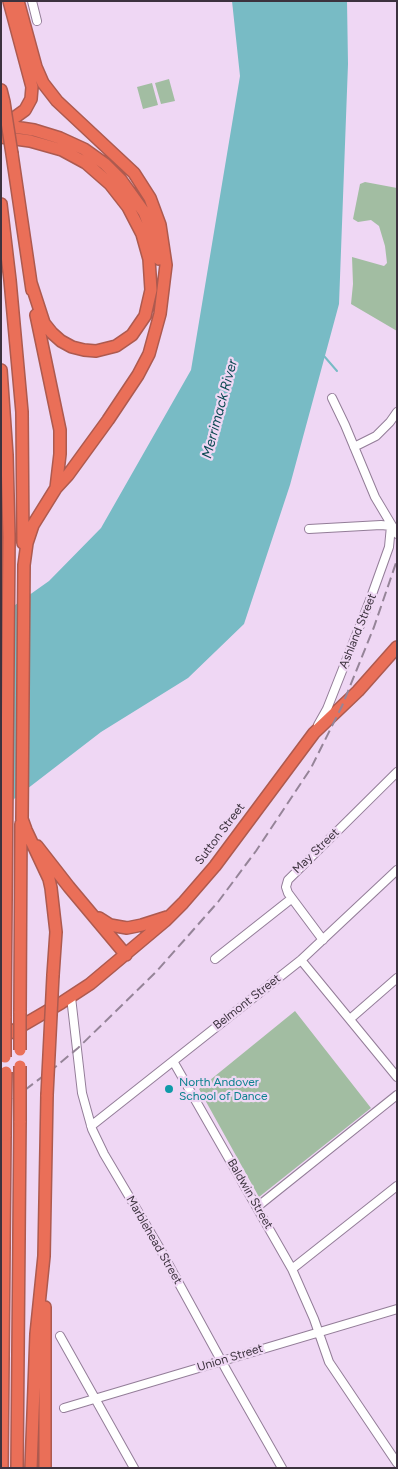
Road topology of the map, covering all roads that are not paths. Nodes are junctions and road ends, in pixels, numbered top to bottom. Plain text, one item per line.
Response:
1 (9, 1) edge
2 (18, 1) edge
3 (32, 1) edge
4 (37, 21) dead end
5 (2, 96) edge
6 (1, 124) edge
7 (1, 138) edge
8 (1, 204) edge
9 (163, 280) junction
10 (31, 283) junction
11 (1, 370) edge
12 (332, 398) dead end
13 (397, 412) edge
14 (354, 447) junction
15 (56, 488) junction
16 (392, 526) junction
17 (309, 528) dead end
18 (397, 534) edge
19 (5, 541) edge
20 (397, 647) edge
21 (314, 733) junction
22 (397, 772) edge
23 (31, 839) junction
24 (1, 851) edge
25 (397, 870) edge
26 (291, 899) junction
27 (90, 912) junction
28 (171, 916) junction
29 (323, 940) junction
30 (126, 955) junction
31 (215, 960) dead end
32 (301, 960) junction
33 (397, 978) edge
34 (71, 997) junction
35 (350, 1019) junction
36 (1, 1038) edge
37 (173, 1061) junction
38 (397, 1077) edge
39 (397, 1095) edge
40 (91, 1126) junction
41 (397, 1186) edge
42 (257, 1207) junction
43 (44, 1256) junction
44 (292, 1269) junction
45 (397, 1309) edge
46 (318, 1332) junction
47 (60, 1336) dead end
48 (222, 1361) junction
49 (95, 1398) junction
50 (64, 1408) dead end
51 (397, 1463) edge
52 (2, 1468) edge
53 (17, 1468) edge
54 (32, 1468) edge
55 (45, 1468) edge
56 (134, 1468) edge
57 (282, 1468) edge

1 - 6 highway
2 - 9 highway
3 - 4 street
5 - 10 highway, bridge
6 - 9 highway
7 - 10 highway
8 - 53 highway, bridge
9 - 15 highway
10 - 15 highway
11 - 19 highway
12 - 14 street
13 - 14 street
14 - 16 street
15 - 23 highway
16 - 17 street
16 - 18 street
16 - 21 street, Ashland Street
19 - 24 highway
19 - 52 highway, bridge
20 - 21 highway, Sutton Street
21 - 28 highway, Sutton Street
22 - 26 street, May Street
23 - 27 highway
23 - 43 highway, bridge
25 - 29 street, Belmont Street
26 - 29 street
26 - 31 street
27 - 28 highway
27 - 30 highway
28 - 30 highway, Sutton Street
29 - 32 street, Belmont Street
30 - 34 highway, Sutton Street
32 - 35 street
32 - 37 street, Belmont Street
33 - 35 street
34 - 36 highway, Sutton Street
34 - 40 street, Marblehead Street
35 - 38 street
37 - 40 street, Belmont Street
37 - 42 street, Baldwin Street
39 - 42 street
40 - 48 street, Marblehead Street
41 - 44 street
42 - 44 street, Baldwin Street
43 - 54 highway
43 - 55 highway
44 - 46 street, Baldwin Street
45 - 46 street, Union Street
46 - 48 street, Union Street
46 - 51 street, Baldwin Street
47 - 49 street
48 - 49 street, Union Street
48 - 57 street, Marblehead Street
49 - 50 street, Union Street
49 - 56 street

